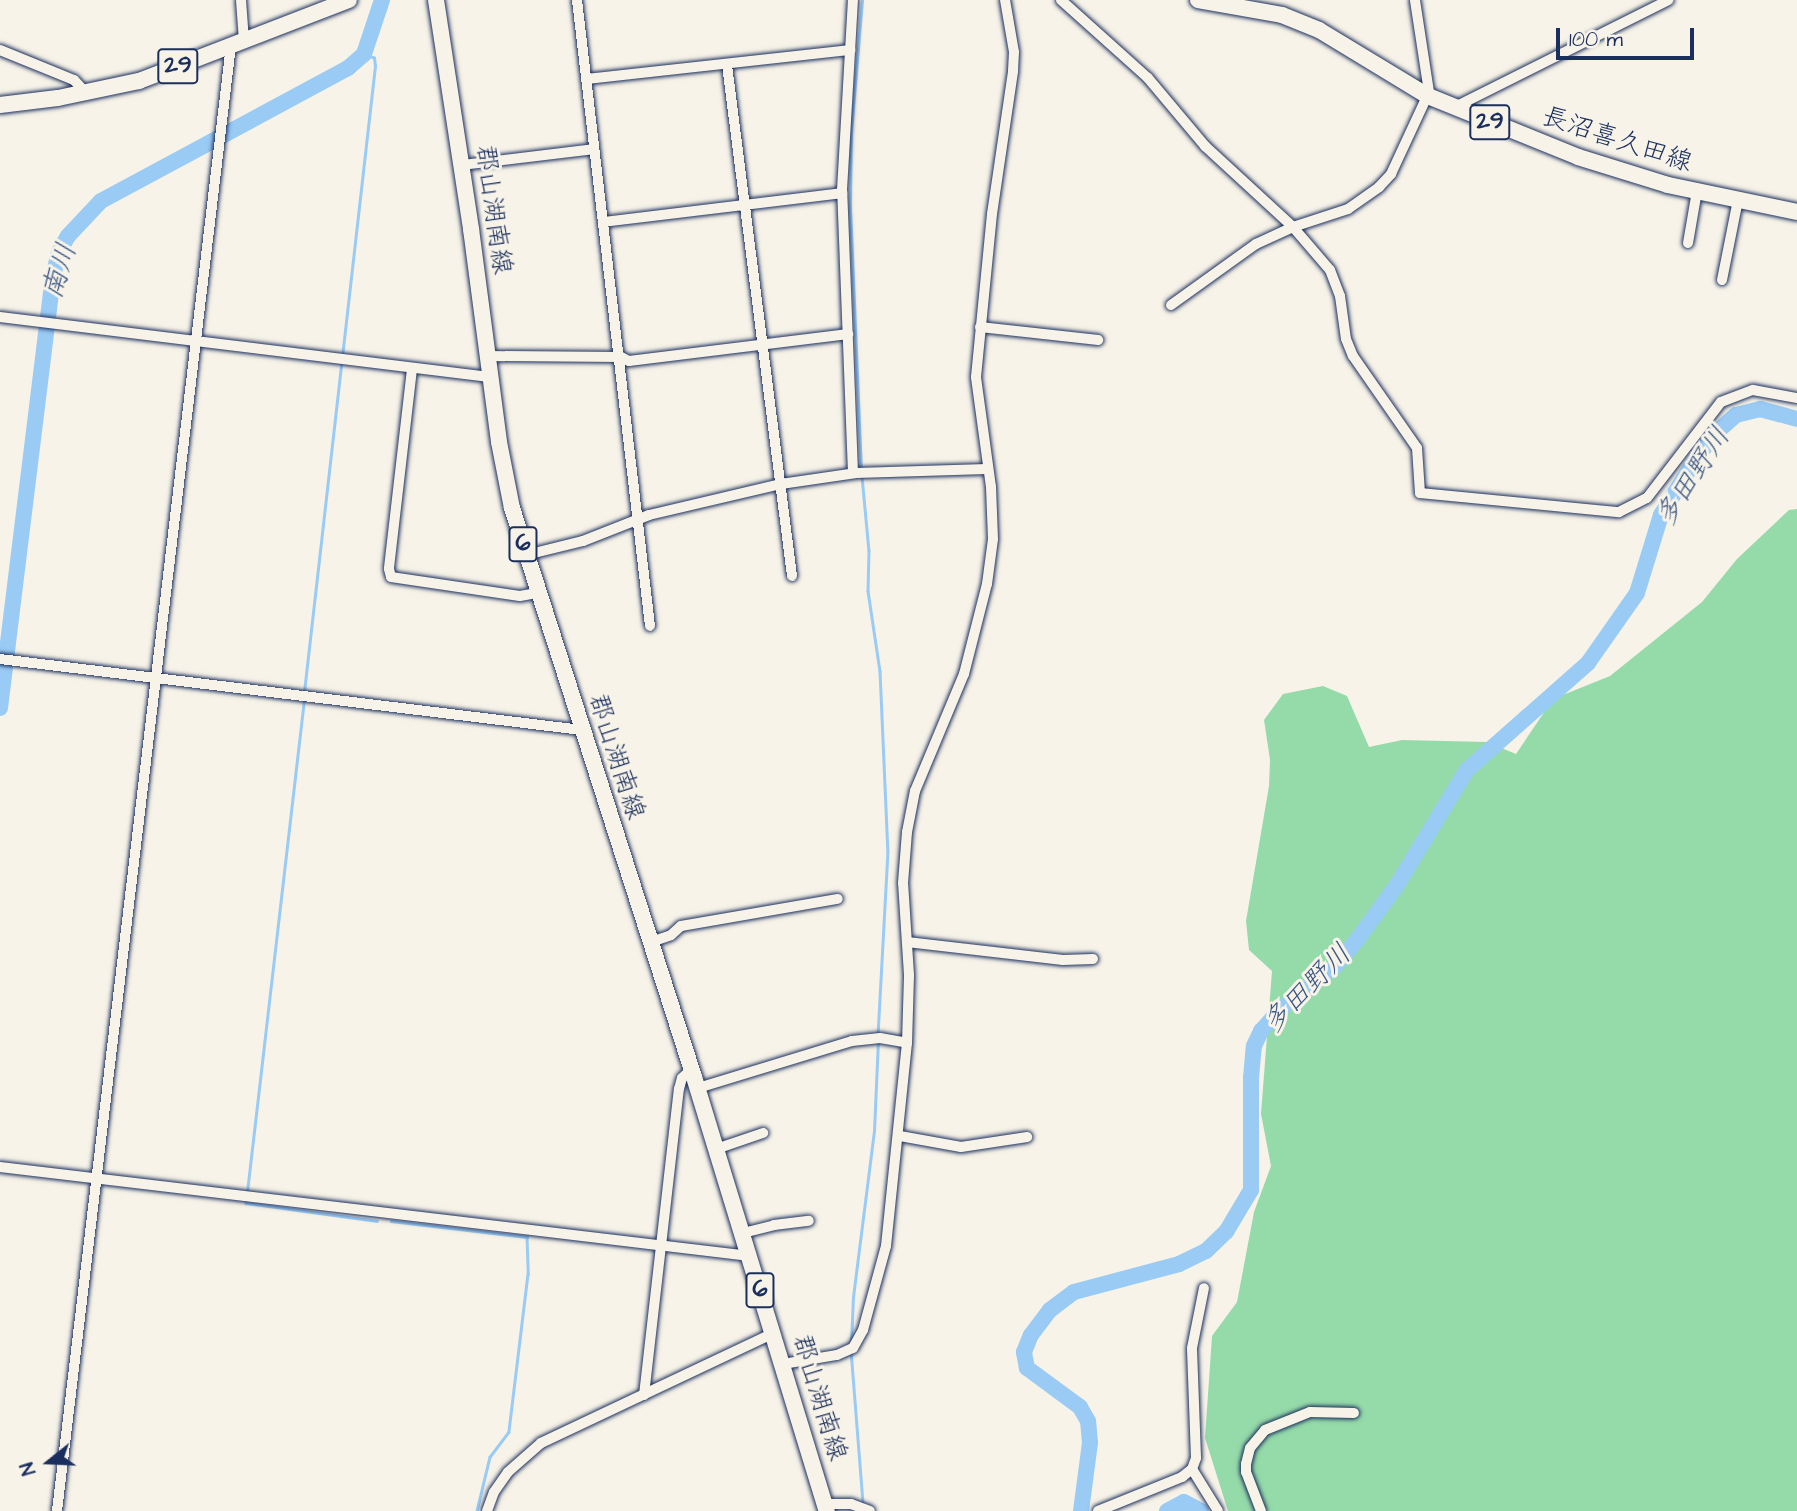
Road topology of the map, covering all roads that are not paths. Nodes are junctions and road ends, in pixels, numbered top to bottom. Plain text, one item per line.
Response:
1 (240, 0) edge
2 (349, 0) edge
3 (436, 0) edge
4 (577, 0) edge
5 (853, 0) edge
6 (1005, 0) edge
7 (1061, 0) edge
8 (1198, 0) edge
9 (1415, 0) edge
10 (1669, 0) edge
11 (238, 43) junction
12 (0, 50) edge
13 (850, 50) junction
14 (727, 65) junction
15 (587, 79) junction
16 (86, 93) junction
17 (1428, 96) junction
18 (0, 105) edge
19 (1453, 108) junction
20 (594, 149) junction
21 (462, 165) junction
22 (1697, 191) junction
23 (842, 193) junction
24 (1738, 200) junction
25 (745, 206) junction
26 (1797, 212) edge
27 (603, 222) junction
28 (1293, 227) junction
29 (1688, 243) dead end
30 (1722, 280) dead end
31 (1171, 305) dead end
32 (0, 317) edge
33 (980, 327) junction
34 (848, 334) junction
35 (198, 340) junction
36 (1098, 340) dead end
37 (764, 343) junction
38 (488, 356) junction
39 (621, 357) junction
40 (412, 369) junction
41 (491, 377) junction
42 (1797, 398) edge
43 (987, 469) junction
44 (853, 473) junction
45 (781, 484) junction
46 (638, 519) junction
47 (526, 555) junction
48 (792, 576) dead end
49 (537, 593) junction
50 (650, 626) dead end
51 (0, 659) edge
52 (158, 678) junction
53 (582, 730) junction
54 (838, 899) dead end
55 (907, 942) junction
56 (650, 943) junction
57 (1093, 959) dead end
58 (907, 1043) junction
59 (692, 1069) junction
60 (698, 1088) junction
61 (763, 1133) dead end
62 (900, 1136) junction
63 (1027, 1137) dead end
64 (716, 1149) junction
65 (0, 1167) edge
66 (98, 1178) junction
67 (809, 1221) dead end
68 (743, 1233) junction
69 (660, 1246) junction
70 (750, 1256) junction
71 (1204, 1288) dead end
72 (774, 1333) junction
73 (783, 1364) junction
74 (644, 1395) junction
75 (1354, 1413) dead end
76 (1192, 1469) junction
77 (826, 1508) edge
78 (57, 1511) edge
79 (487, 1511) edge
80 (870, 1511) edge
81 (1098, 1511) edge
82 (1218, 1511) edge
83 (1261, 1511) edge

1 - 11 street
2 - 11 main road, 29
3 - 21 main road, 郡山湖南線 / 6
4 - 15 street
5 - 13 street
6 - 33 street
7 - 28 street
8 - 17 main road, 長沼喜久田線 / 29
9 - 17 street
10 - 19 street
11 - 16 main road, 29
11 - 35 street
12 - 16 street
13 - 14 street
13 - 23 street
14 - 15 street
14 - 25 street
15 - 20 street
16 - 18 main road, 29
17 - 19 main road, 長沼喜久田線 / 29
17 - 28 street
19 - 22 main road, 長沼喜久田線 / 29
20 - 21 street
20 - 27 street
21 - 38 main road, 郡山湖南線 / 6
22 - 24 main road, 長沼喜久田線 / 29
22 - 29 street
23 - 25 street
23 - 34 street
24 - 26 main road, 長沼喜久田線 / 29
24 - 30 street
25 - 27 street
25 - 37 street
27 - 39 street
28 - 31 street
28 - 42 street
32 - 35 street
33 - 36 street
33 - 43 street
34 - 37 street
34 - 44 street
35 - 40 street
35 - 52 street
37 - 39 street
37 - 45 street
38 - 39 street
38 - 41 main road, 郡山湖南線 / 6
39 - 46 street
40 - 41 street
40 - 49 street
41 - 47 main road, 郡山湖南線 / 6
43 - 44 street
43 - 55 street
44 - 45 street
45 - 46 street
45 - 48 street
46 - 47 street
46 - 50 street
47 - 49 main road, 郡山湖南線 / 6
49 - 53 main road, 郡山湖南線 / 6
51 - 52 street
52 - 53 street
52 - 66 street
53 - 56 main road, 郡山湖南線 / 6
54 - 56 street
55 - 57 street
55 - 58 street
56 - 59 main road, 郡山湖南線 / 6
58 - 60 street
58 - 62 street
59 - 60 main road, 郡山湖南線 / 6
59 - 69 street
60 - 64 main road, 郡山湖南線 / 6
61 - 64 street
62 - 63 street
62 - 73 street
64 - 68 main road, 郡山湖南線 / 6
65 - 66 street
66 - 69 street
66 - 78 street
67 - 68 street
68 - 70 main road, 郡山湖南線 / 6
69 - 70 street
69 - 74 street
70 - 72 main road, 郡山湖南線 / 6
71 - 76 street
72 - 73 main road, 郡山湖南線 / 6
72 - 74 street
73 - 77 main road, 郡山湖南線 / 6
74 - 79 street
75 - 83 street
76 - 81 street
76 - 82 street
77 - 80 street

